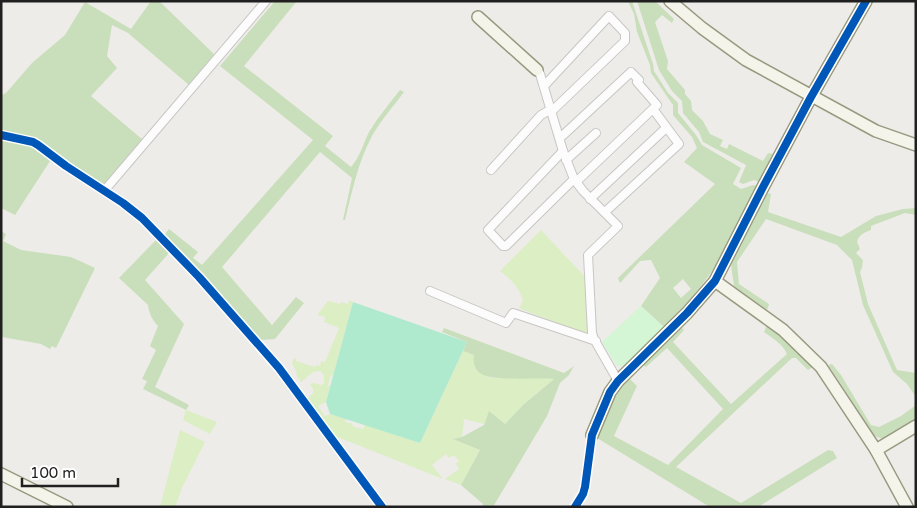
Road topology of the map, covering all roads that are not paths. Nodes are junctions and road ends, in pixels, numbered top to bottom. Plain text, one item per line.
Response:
1 (266, 1) edge
2 (670, 1) edge
3 (866, 1) edge
4 (478, 17) dead end
5 (536, 70) joint
6 (544, 86) junction
7 (811, 96) junction
8 (653, 110) junction
9 (552, 111) junction
10 (666, 128) junction
11 (596, 133) dead end
12 (1, 135) edge
13 (560, 138) junction
14 (916, 145) edge
15 (563, 151) junction
16 (566, 160) junction
17 (491, 170) dead end
18 (575, 180) junction
19 (104, 191) junction
20 (590, 198) junction
21 (604, 212) junction
22 (716, 281) junction
23 (430, 291) dead end
24 (596, 342) junction
25 (618, 381) junction
26 (916, 426) edge
27 (592, 435) joint
28 (876, 450) junction
29 (1, 474) edge
30 (53, 504) edge
31 (67, 507) edge
32 (382, 507) edge
33 (575, 507) edge
34 (907, 507) edge

1 - 19 street
2 - 7 street
3 - 7 street
4 - 5 street
5 - 6 street
6 - 9 street
6 - 9 street
7 - 14 street
7 - 22 street
8 - 10 street
8 - 13 street
8 - 18 street
9 - 13 street
9 - 17 street
10 - 20 street
10 - 21 street
11 - 16 street
12 - 19 street
13 - 15 street
15 - 16 street
15 - 18 street
16 - 18 street
18 - 20 street
19 - 32 street
20 - 21 street
21 - 24 street
22 - 25 street
22 - 28 street
23 - 24 street
24 - 25 street
25 - 27 street
26 - 28 street
27 - 33 street
28 - 34 street
29 - 30 street
30 - 31 street

